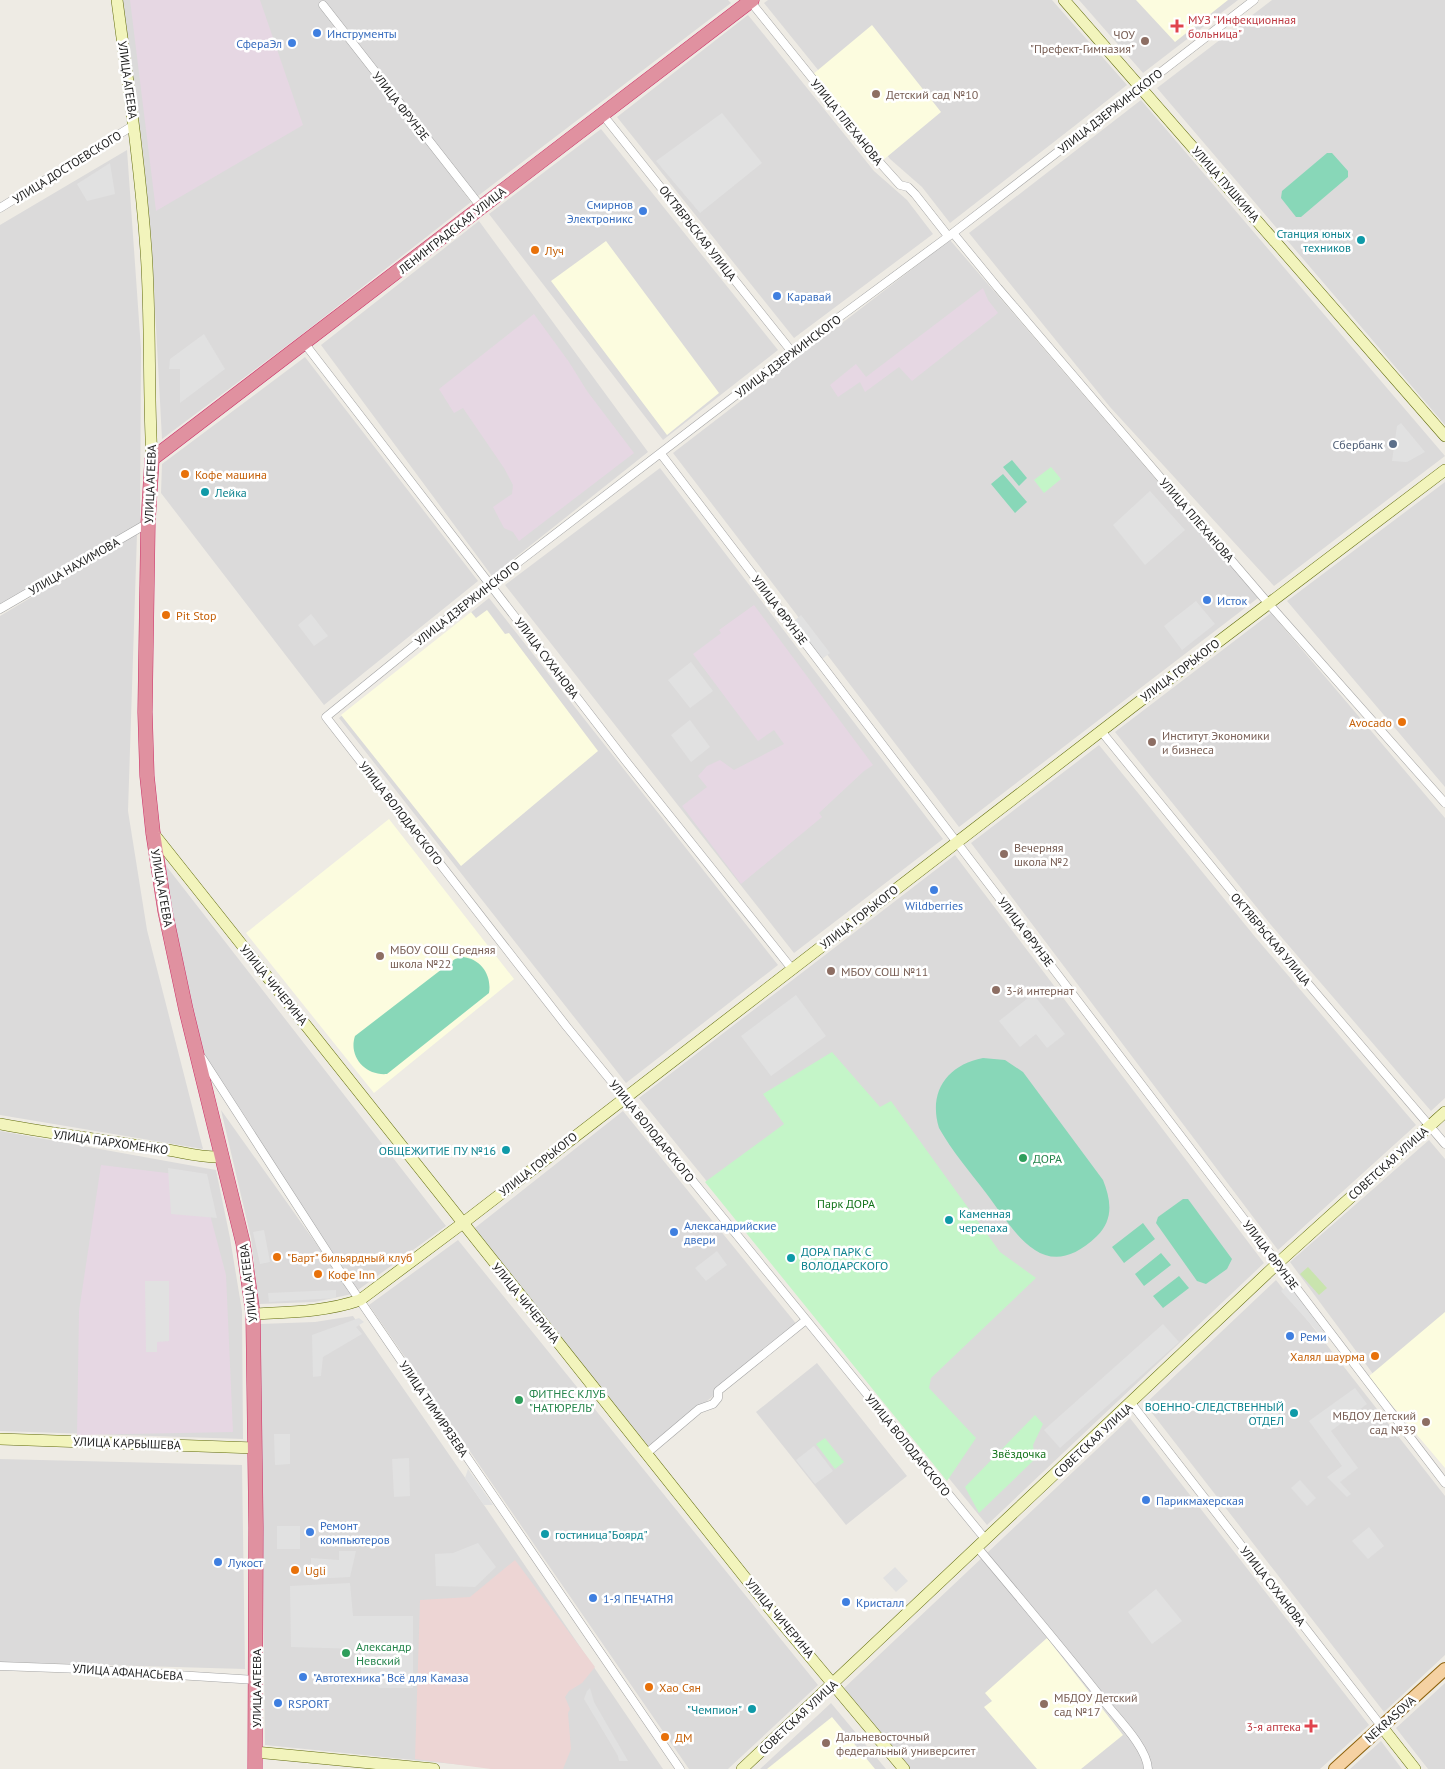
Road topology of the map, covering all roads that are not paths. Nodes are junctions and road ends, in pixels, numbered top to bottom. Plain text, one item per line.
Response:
1 (117, 0) edge
2 (1064, 0) edge
3 (1254, 0) edge
4 (747, 2) edge
5 (323, 5) dead end
6 (1142, 87) junction
7 (603, 115) junction
8 (134, 125) junction
9 (480, 207) junction
10 (0, 208) edge
11 (950, 234) junction
12 (305, 344) junction
13 (792, 352) junction
14 (1445, 436) edge
15 (661, 454) junction
16 (152, 459) junction
17 (1445, 470) edge
18 (148, 523) junction
19 (490, 584) junction
20 (1268, 603) junction
21 (0, 609) edge
22 (326, 717) joint
23 (1101, 731) junction
24 (1445, 803) edge
25 (153, 833) junction
26 (957, 841) junction
27 (792, 968) junction
28 (194, 1046) junction
29 (624, 1097) junction
30 (1445, 1112) edge
31 (0, 1124) edge
32 (1430, 1125) junction
33 (1445, 1144) edge
34 (223, 1157) junction
35 (463, 1223) junction
36 (1278, 1263) junction
37 (360, 1300) junction
38 (253, 1314) junction
39 (806, 1320) junction
40 (1132, 1403) junction
41 (0, 1439) edge
42 (255, 1448) junction
43 (646, 1453) junction
44 (1445, 1483) edge
45 (981, 1543) junction
46 (0, 1666) edge
47 (1445, 1669) edge
48 (256, 1680) junction
49 (834, 1683) junction
50 (1382, 1727) junction
51 (255, 1752) junction
52 (255, 1769) edge
53 (434, 1769) edge
54 (680, 1769) edge
55 (742, 1769) edge
56 (904, 1769) edge
57 (1148, 1769) edge
58 (1335, 1769) edge
59 (1415, 1769) edge

1 - 8 main road, УЛИЦА АГЕЕВА
2 - 6 main road, УЛИЦА ПУШКИНА
3 - 6 street, УЛИЦА ДЗЕРЖИНСКОГО
4 - 7 highway, ЛЕНИНГРАДСКАЯ УЛИЦА
4 - 11 street, УЛИЦА ПЛЕХАНОВА
5 - 9 street, УЛИЦА ФРУНЗЕ
6 - 11 street, УЛИЦА ДЗЕРЖИНСКОГО
6 - 14 main road, УЛИЦА ПУШКИНА
7 - 9 highway, ЛЕНИНГРАДСКАЯ УЛИЦА
7 - 13 street, ОКТЯБРЬСКАЯ УЛИЦА
8 - 10 street, УЛИЦА ДОСТОЕВСКОГО
8 - 16 main road, УЛИЦА АГЕЕВА
9 - 12 highway, ЛЕНИНГРАДСКАЯ УЛИЦА
11 - 13 street, УЛИЦА ДЗЕРЖИНСКОГО
11 - 20 street, УЛИЦА ПЛЕХАНОВА
12 - 16 highway, ЛЕНИНГРАДСКАЯ УЛИЦА
12 - 19 street, УЛИЦА СУХАНОВА
13 - 15 street, УЛИЦА ДЗЕРЖИНСКОГО
15 - 19 street, УЛИЦА ДЗЕРЖИНСКОГО
15 - 26 street, УЛИЦА ФРУНЗЕ
16 - 18 highway, УЛИЦА АГЕЕВА
17 - 20 main road, УЛИЦА ГОРЬКОГО
18 - 21 street, УЛИЦА НАХИМОВА
18 - 25 highway, УЛИЦА АГЕЕВА
19 - 22 street, УЛИЦА ДЗЕРЖИНСКОГО
19 - 27 street, УЛИЦА СУХАНОВА
20 - 23 main road, УЛИЦА ГОРЬКОГО
20 - 24 street, УЛИЦА ПЛЕХАНОВА
22 - 29 street, УЛИЦА ВОЛОДАРСКОГО
23 - 26 main road, УЛИЦА ГОРЬКОГО
23 - 32 street, ОКТЯБРЬСКАЯ УЛИЦА
25 - 28 highway, УЛИЦА АГЕЕВА
25 - 35 main road, УЛИЦА ЧИЧЕРИНА
26 - 27 main road, УЛИЦА ГОРЬКОГО
26 - 36 street, УЛИЦА ФРУНЗЕ
27 - 29 main road, УЛИЦА ГОРЬКОГО
28 - 34 highway, УЛИЦА АГЕЕВА
28 - 37 street, УЛИЦА ТИМИРЯЗЕВА
29 - 35 main road, УЛИЦА ГОРЬКОГО
29 - 39 street, УЛИЦА ВОЛОДАРСКОГО
30 - 32 main road, СОВЕТСКАЯ УЛИЦА
31 - 34 main road, УЛИЦА ПАРХОМЕНКО
32 - 33 street, ОКТЯБРЬСКАЯ УЛИЦА
32 - 36 main road, СОВЕТСКАЯ УЛИЦА
34 - 38 highway, УЛИЦА АГЕЕВА
35 - 37 main road, УЛИЦА ГОРЬКОГО
35 - 43 main road, УЛИЦА ЧИЧЕРИНА
36 - 40 main road, СОВЕТСКАЯ УЛИЦА
36 - 44 street, УЛИЦА ФРУНЗЕ
37 - 38 main road, УЛИЦА ГОРЬКОГО
37 - 54 street, УЛИЦА ТИМИРЯЗЕВА
38 - 42 highway, УЛИЦА АГЕЕВА
39 - 43 street
39 - 45 street, УЛИЦА ВОЛОДАРСКОГО
40 - 45 main road, СОВЕТСКАЯ УЛИЦА
40 - 50 street, УЛИЦА СУХАНОВА
41 - 42 main road, УЛИЦА КАРБЫШЕВА
42 - 48 highway, УЛИЦА АГЕЕВА
43 - 49 main road, УЛИЦА ЧИЧЕРИНА
45 - 49 main road, СОВЕТСКАЯ УЛИЦА
45 - 57 street, УЛИЦА ВОЛОДАРСКОГО
46 - 48 street, УЛИЦА АФАНАСЬЕВА
47 - 50 main road, NEKRASOVA
48 - 51 highway, УЛИЦА АГЕЕВА
49 - 55 main road, СОВЕТСКАЯ УЛИЦА
49 - 56 main road, УЛИЦА ЧИЧЕРИНА
50 - 58 main road, NEKRASOVA
50 - 59 main road, УЛИЦА СУХАНОВА
51 - 52 highway, УЛИЦА АГЕЕВА
51 - 53 main road

